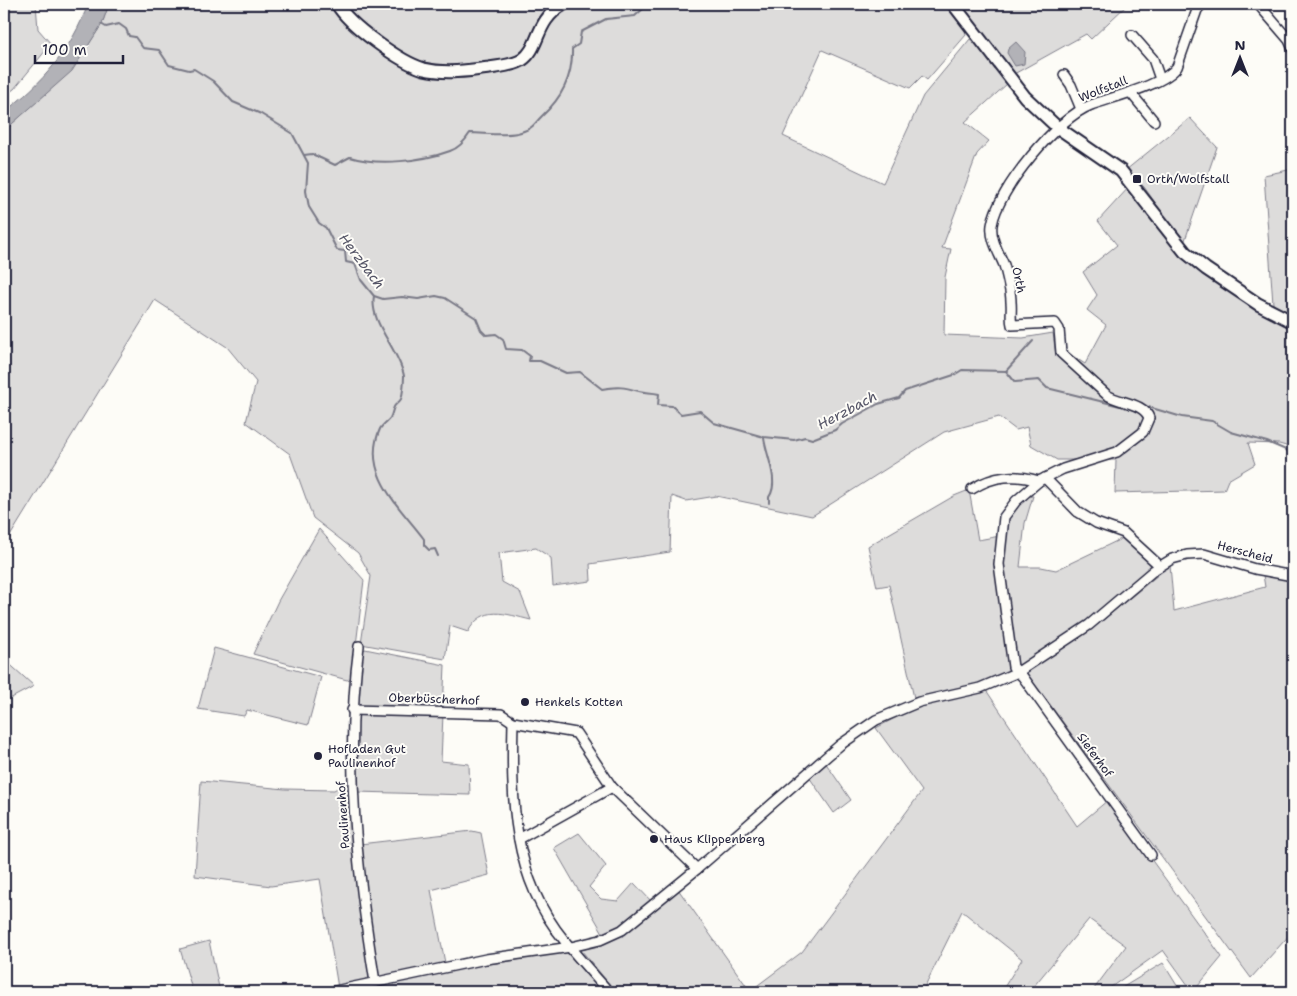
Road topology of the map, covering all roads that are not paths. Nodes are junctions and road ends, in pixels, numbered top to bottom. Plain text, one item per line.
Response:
1 (337, 4) edge
2 (564, 4) edge
3 (953, 4) edge
4 (1202, 4) edge
5 (1258, 4) edge
6 (1132, 35) dead end
7 (1293, 49) edge
8 (1064, 75) dead end
9 (1160, 78) junction
10 (1130, 92) junction
11 (1081, 109) junction
12 (1154, 121) dead end
13 (1057, 127) junction
14 (1293, 322) edge
15 (1042, 479) junction
16 (972, 489) dead end
17 (1160, 566) junction
18 (1293, 576) edge
19 (359, 646) dead end
20 (1018, 672) junction
21 (352, 710) junction
22 (513, 722) junction
23 (612, 787) junction
24 (519, 839) junction
25 (1150, 855) dead end
26 (697, 869) junction
27 (571, 947) junction
28 (374, 982) junction
29 (330, 992) edge
30 (609, 992) edge

1 - 2 main road
3 - 13 main road
4 - 9 street, Wolfstall
5 - 7 street
6 - 9 street
8 - 11 street
9 - 10 street, Wolfstall
10 - 11 street, Wolfstall
10 - 12 street
11 - 13 street, Wolfstall
13 - 14 main road
13 - 15 street, Orth
15 - 16 street
15 - 17 street
15 - 20 street
17 - 18 street, Herscheid
17 - 20 street, Herscheid
19 - 21 street, Paulinenhof
20 - 25 street, Sieferhof
20 - 26 street, Herscheid
21 - 22 street, Oberbüscherhof
21 - 28 street, Paulinenhof
22 - 23 street, Oberbüscherhof
22 - 24 street
23 - 24 street
23 - 26 street, Oberbüscherhof
24 - 27 street
26 - 27 street, Herscheid
27 - 28 street, Herscheid
27 - 30 street
28 - 29 street, Herscheid

